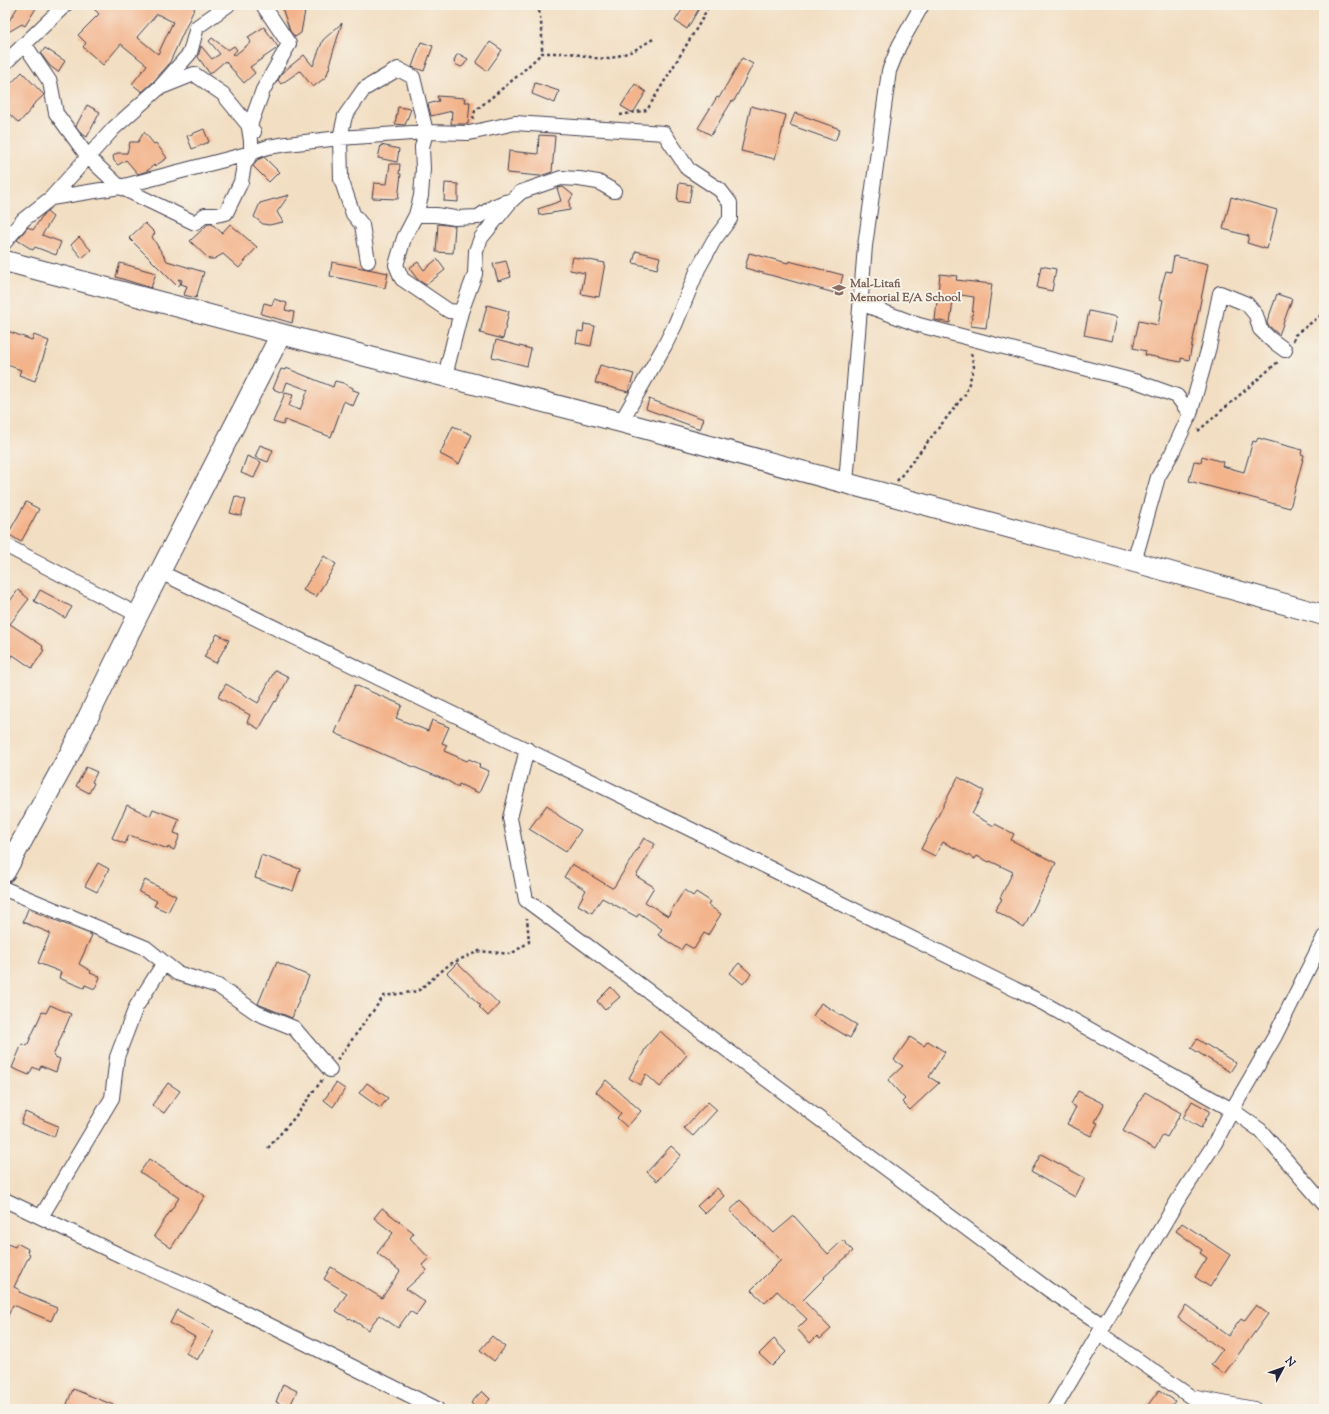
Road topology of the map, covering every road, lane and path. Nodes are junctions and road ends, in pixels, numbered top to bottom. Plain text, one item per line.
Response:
1 (65, 5) edge
2 (228, 5) edge
3 (264, 5) edge
4 (538, 5) edge
5 (709, 5) edge
6 (922, 5) edge
7 (655, 38) dead end
8 (25, 45) junction
9 (542, 53) junction
10 (5, 63) edge
11 (159, 88) junction
12 (618, 116) dead end
13 (249, 128) junction
14 (426, 132) junction
15 (469, 133) junction
16 (340, 138) junction
17 (268, 147) junction
18 (251, 153) junction
19 (88, 157) junction
20 (120, 187) junction
21 (614, 191) dead end
22 (51, 198) junction
23 (511, 201) junction
24 (416, 215) junction
25 (5, 242) edge
26 (5, 261) edge
27 (368, 261) dead end
28 (860, 302) junction
29 (462, 312) junction
30 (1324, 312) edge
31 (281, 334) junction
32 (968, 339) junction
33 (1286, 352) junction
34 (445, 376) junction
35 (1190, 414) junction
36 (620, 422) junction
37 (1196, 433) dead end
38 (846, 483) junction
39 (888, 494) junction
40 (5, 545) edge
41 (1134, 562) junction
42 (160, 572) junction
43 (138, 615) junction
44 (1324, 615) edge
45 (527, 749) junction
46 (5, 872) edge
47 (5, 889) edge
48 (526, 900) junction
49 (1324, 936) edge
50 (164, 963) junction
51 (330, 1070) junction
52 (1232, 1110) junction
53 (268, 1148) dead end
54 (5, 1200) edge
55 (1324, 1204) edge
56 (41, 1217) junction
57 (1101, 1330) junction
58 (437, 1409) edge
59 (1054, 1409) edge
60 (1254, 1409) edge

1 - 8 street
2 - 11 street
3 - 13 street
4 - 9 path
5 - 12 path
6 - 28 street
7 - 9 path
8 - 10 street
8 - 19 street
9 - 15 path
11 - 13 street
11 - 19 street
13 - 17 street
13 - 18 street
14 - 15 street
14 - 16 street
14 - 16 street
14 - 24 street
15 - 36 street
16 - 17 street
16 - 27 street
17 - 18 street
18 - 20 street
18 - 20 street
19 - 20 street
19 - 22 street
20 - 22 street
21 - 23 street
22 - 25 street
23 - 24 street
23 - 29 street
24 - 29 street
26 - 31 main road
28 - 32 street
28 - 38 street
29 - 34 street
30 - 33 path
31 - 34 main road
31 - 42 main road
32 - 35 street
32 - 39 path
33 - 35 street
33 - 37 path
34 - 36 main road
35 - 41 street
36 - 38 main road
38 - 39 main road
39 - 41 main road
40 - 43 street
41 - 44 main road
42 - 43 main road
42 - 45 street
43 - 46 main road
45 - 48 street
45 - 52 street
47 - 50 street
48 - 51 path
48 - 57 street
49 - 52 street
50 - 51 street
50 - 56 street
51 - 53 path
52 - 55 street
52 - 57 street
54 - 56 street
56 - 58 street
57 - 59 street
57 - 60 street

